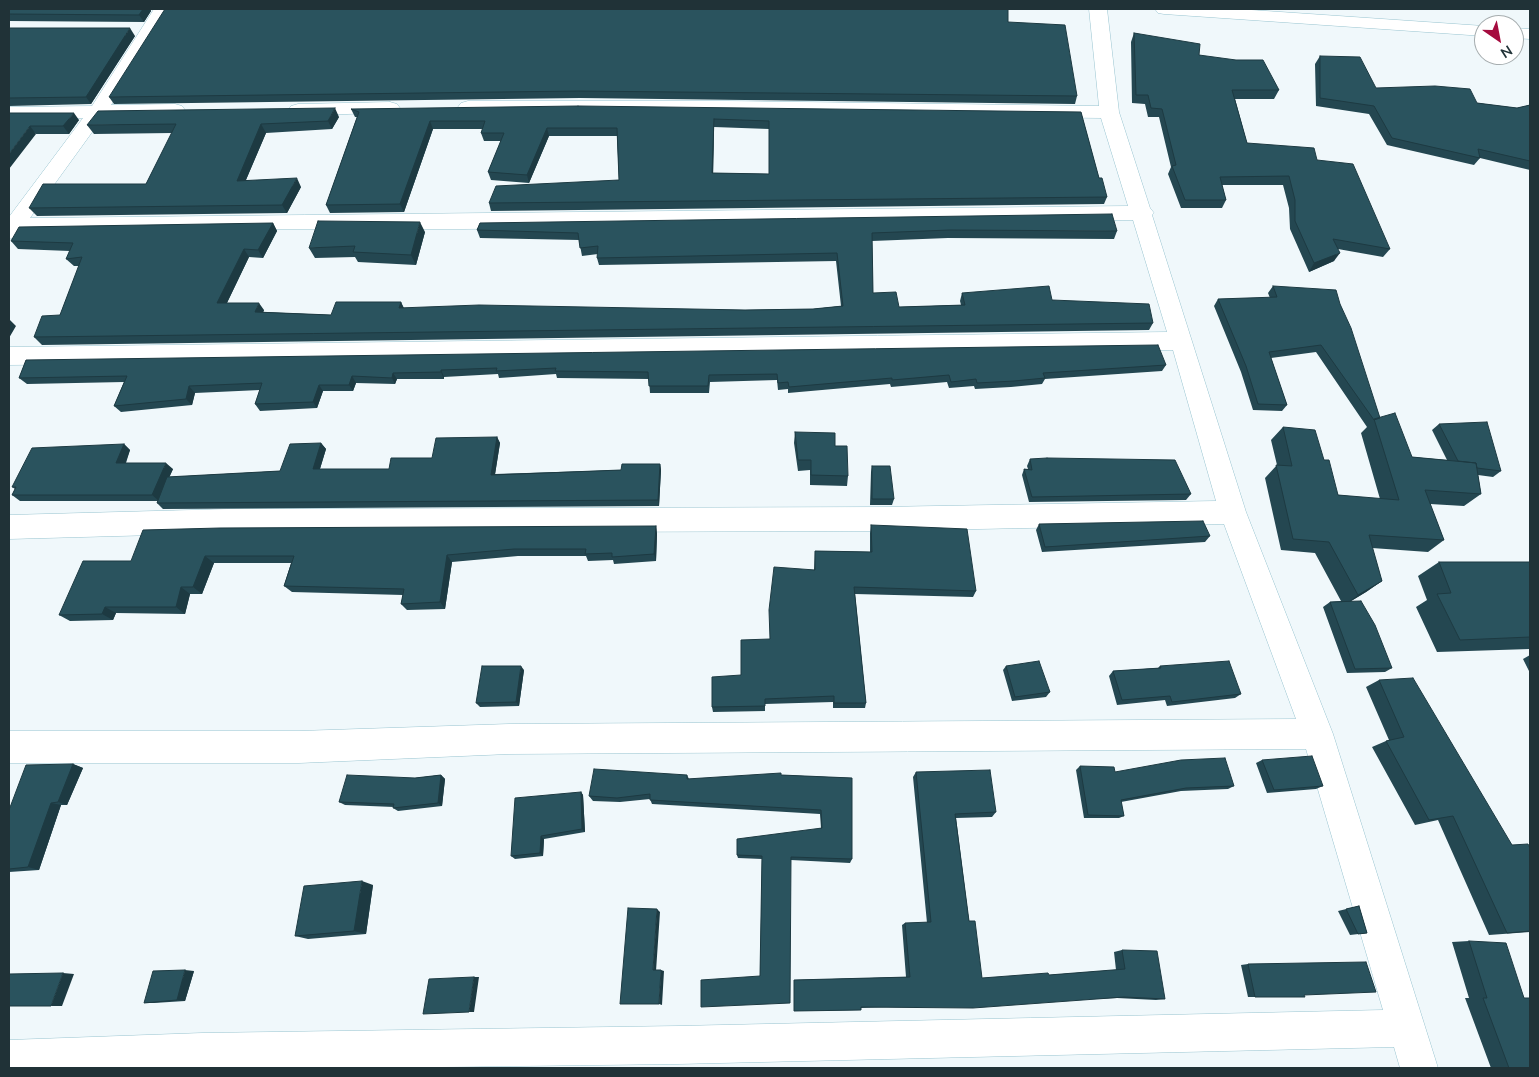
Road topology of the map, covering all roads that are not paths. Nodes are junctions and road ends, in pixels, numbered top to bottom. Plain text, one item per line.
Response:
1 (163, 9) edge
2 (1098, 9) edge
3 (1164, 9) edge
4 (1474, 29) edge
5 (412, 108) edge
6 (452, 108) edge
7 (196, 110) edge
8 (284, 110) edge
9 (98, 111) junction
10 (1109, 112) junction
11 (9, 113) edge
12 (1143, 214) junction
13 (10, 228) edge
14 (1182, 341) junction
15 (9, 356) edge
16 (1233, 512) junction
17 (9, 527) edge
18 (1317, 734) junction
19 (9, 747) edge
20 (1408, 1028) junction
21 (9, 1059) edge
22 (1419, 1068) edge

1 - 9 street
2 - 10 street
3 - 4 street
5 - 8 street
6 - 10 street
7 - 9 street
9 - 11 street
9 - 13 street
10 - 12 street
12 - 13 street
12 - 14 street
14 - 15 street
14 - 16 street
16 - 17 street
16 - 18 street
18 - 19 street
18 - 20 street
20 - 21 street
20 - 22 street

